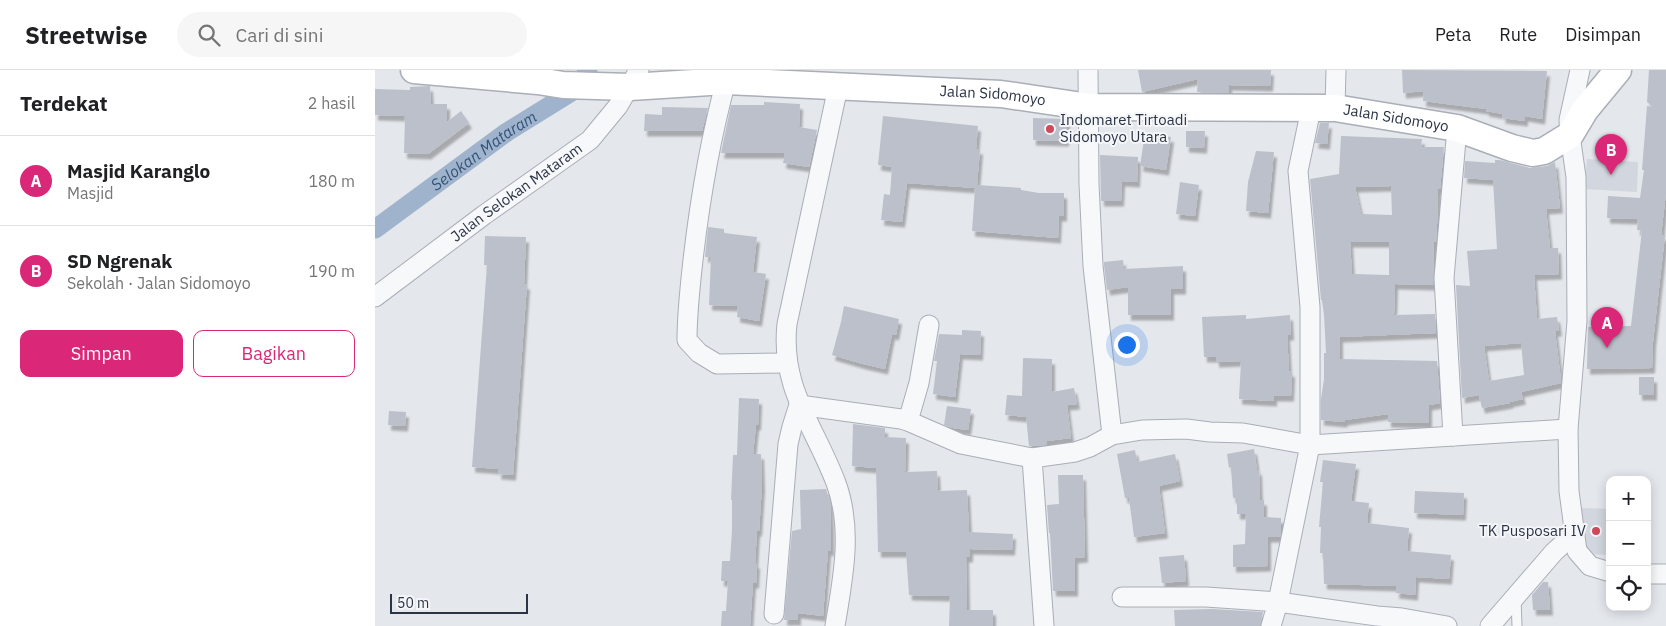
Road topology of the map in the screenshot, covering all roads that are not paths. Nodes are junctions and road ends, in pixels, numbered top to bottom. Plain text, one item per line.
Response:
1 (414, 70) edge
2 (1088, 70) edge
3 (1336, 70) edge
4 (1580, 70) edge
5 (1618, 70) edge
6 (456, 72) edge
7 (548, 78) edge
8 (635, 78) edge
9 (742, 78) edge
10 (838, 87) junction
11 (1089, 108) junction
12 (1323, 109) junction
13 (1457, 128) junction
14 (1570, 135) junction
15 (375, 297) edge
16 (929, 325) dead end
17 (787, 363) junction
18 (799, 405) junction
19 (908, 421) junction
20 (1568, 429) junction
21 (1112, 435) junction
22 (1453, 436) junction
23 (1310, 444) junction
24 (1031, 458) junction
25 (1574, 534) junction
26 (1606, 571) edge
27 (1651, 574) edge
28 (1666, 574) edge
29 (1516, 595) junction
30 (1122, 597) dead end
31 (1278, 602) junction
32 (774, 614) dead end
33 (1377, 621) edge
34 (835, 626) edge
35 (1044, 626) edge
36 (1271, 626) edge
37 (1447, 626) edge
38 (1490, 626) edge
39 (1517, 626) edge

1 - 6 main road, Jalan Sidomoyo
2 - 11 street
3 - 12 street
4 - 14 street
5 - 14 main road, Jalan Sidomoyo
6 - 7 main road, Jalan Sidomoyo
7 - 8 main road, Jalan Sidomoyo
8 - 9 main road, Jalan Sidomoyo
8 - 15 street, Jalan Selokan Mataram
9 - 10 main road, Jalan Sidomoyo
9 - 17 street
10 - 11 main road, Jalan Sidomoyo
10 - 17 street
11 - 12 main road, Jalan Sidomoyo
11 - 21 street
12 - 13 main road, Jalan Sidomoyo
12 - 23 street
13 - 14 main road, Jalan Sidomoyo
13 - 22 street
14 - 20 street
16 - 19 street
17 - 18 street
18 - 19 street
18 - 32 street
18 - 34 street
19 - 24 street
20 - 22 street
20 - 25 street
21 - 23 street
21 - 24 street
22 - 23 street
23 - 31 street
24 - 35 street
25 - 26 street
25 - 29 street
27 - 28 street
29 - 38 street
29 - 39 lane
30 - 31 street
31 - 33 street
31 - 36 street
33 - 37 street

